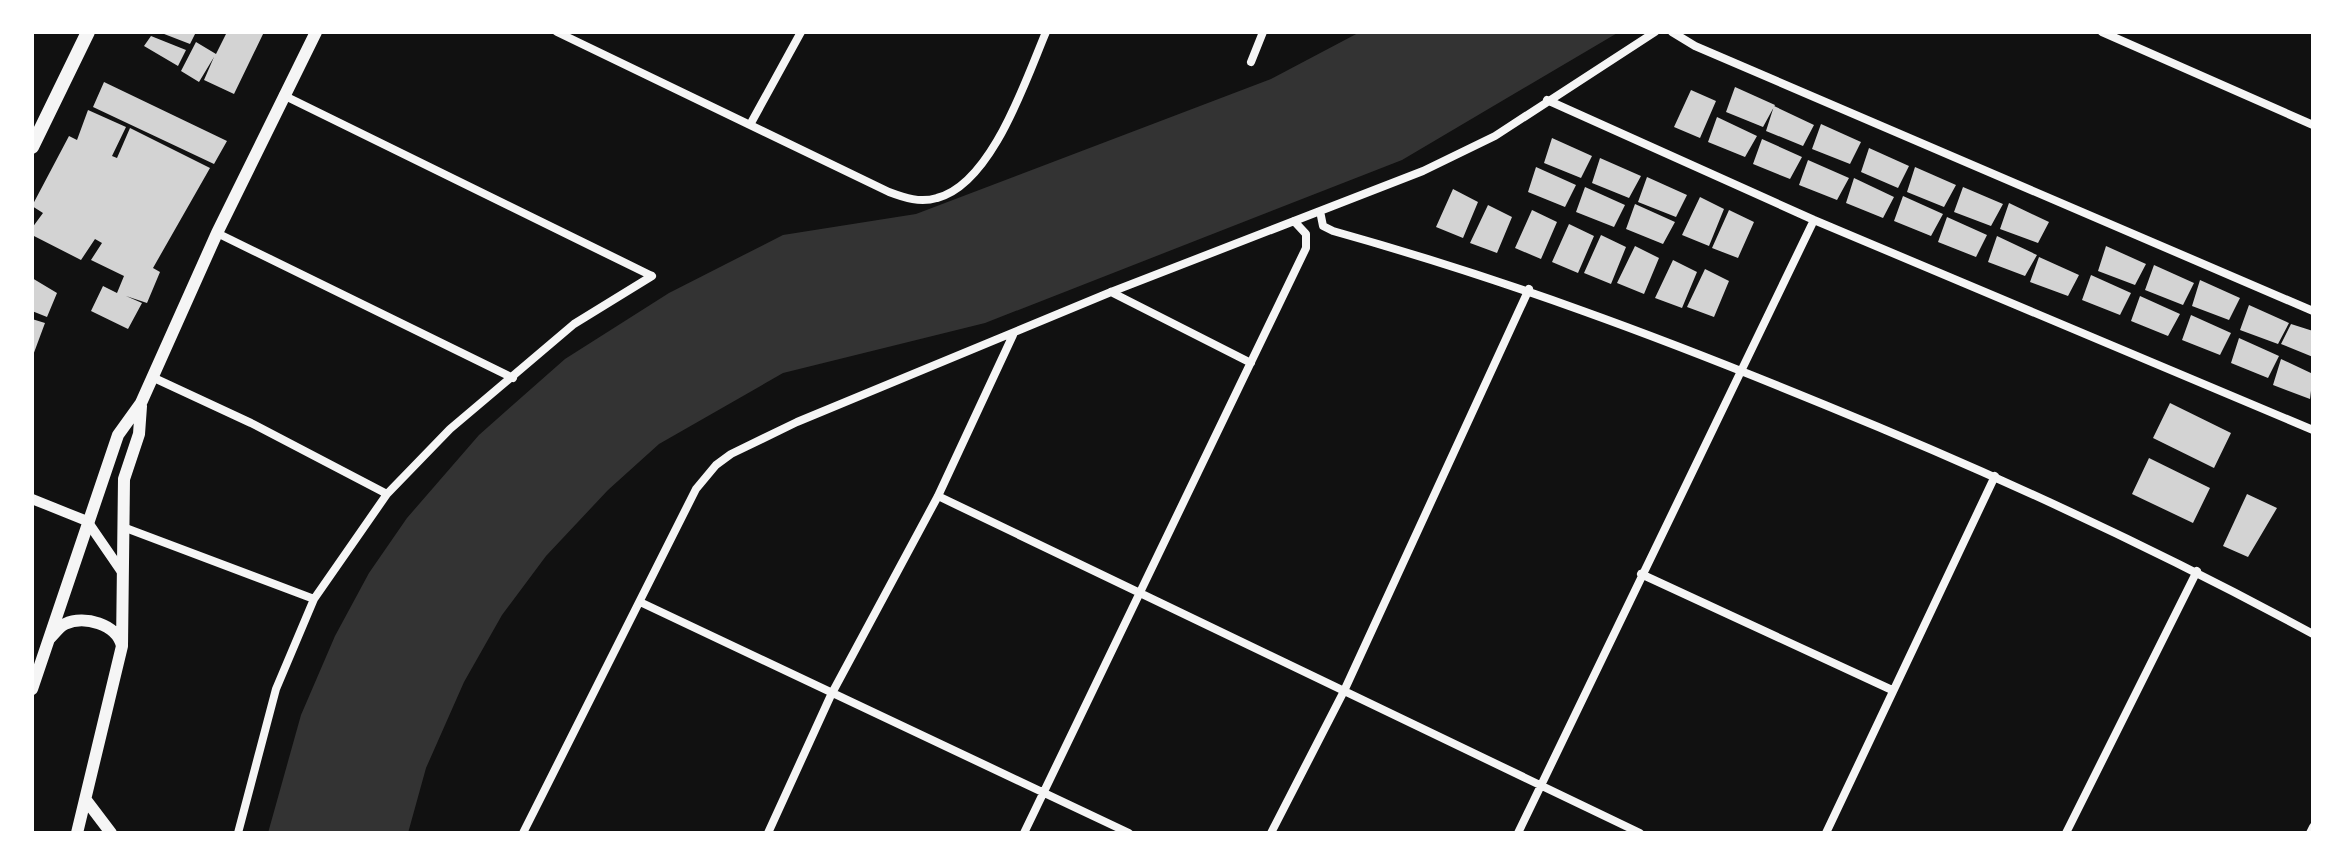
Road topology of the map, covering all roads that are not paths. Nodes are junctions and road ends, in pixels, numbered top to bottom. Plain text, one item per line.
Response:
1 (88, 32) edge
2 (316, 32) edge
3 (557, 32) edge
4 (801, 32) edge
5 (1046, 32) edge
6 (1263, 32) edge
7 (1655, 32) edge
8 (1672, 32) edge
9 (2105, 33) edge
10 (574, 36) edge
11 (1251, 62) dead end
12 (283, 95) junction
13 (1547, 100) junction
14 (751, 123) junction
15 (2313, 125) edge
16 (32, 147) edge
17 (1320, 211) junction
18 (1814, 220) junction
19 (1294, 221) junction
20 (217, 233) junction
21 (1529, 289) junction
22 (1111, 292) junction
23 (2313, 311) edge
24 (1014, 334) junction
25 (1251, 363) junction
26 (1741, 370) junction
27 (152, 377) junction
28 (513, 378) junction
29 (141, 403) junction
30 (2313, 430) edge
31 (1995, 476) junction
32 (387, 494) junction
33 (938, 496) junction
34 (32, 499) edge
35 (87, 521) junction
36 (123, 527) junction
37 (2197, 571) junction
38 (1641, 574) junction
39 (124, 576) junction
40 (1141, 593) junction
41 (314, 599) junction
42 (640, 602) junction
43 (2313, 634) edge
44 (49, 639) junction
45 (122, 646) junction
46 (32, 689) edge
47 (1892, 690) junction
48 (1344, 691) junction
49 (831, 695) junction
50 (1542, 786) junction
51 (1044, 793) junction
52 (86, 800) junction
53 (2313, 827) edge
54 (77, 833) edge
55 (111, 833) edge
56 (238, 833) edge
57 (523, 833) edge
58 (768, 833) edge
59 (1024, 833) edge
60 (1129, 833) edge
61 (1271, 833) edge
62 (1518, 833) edge
63 (1640, 833) edge
64 (1826, 833) edge
65 (2066, 833) edge
66 (2310, 833) edge

1 - 16 main road
2 - 12 main road
3 - 10 street
4 - 14 street
5 - 14 street
6 - 11 street
7 - 13 street
8 - 23 street
9 - 15 street
10 - 14 street
12 - 20 main road
12 - 28 street
13 - 17 street
13 - 18 street
17 - 19 street
17 - 21 street
18 - 26 street
18 - 30 street
19 - 22 street
19 - 25 street
20 - 27 main road
20 - 28 street
21 - 26 street
21 - 48 street
22 - 24 street
22 - 25 street
24 - 33 street
24 - 42 street
25 - 40 street
26 - 31 street
26 - 38 street
27 - 29 main road
27 - 32 street
28 - 32 street
29 - 35 main road
29 - 36 main road
31 - 37 street
31 - 47 street
32 - 41 street
33 - 40 street
33 - 49 street
34 - 35 street
35 - 39 street
35 - 44 main road
36 - 39 main road
36 - 41 street
37 - 43 street
37 - 65 street
38 - 47 street
38 - 50 street
39 - 45 main road
40 - 48 street
40 - 51 street
41 - 56 street
42 - 49 street
42 - 57 street
44 - 45 main road
44 - 46 main road
45 - 52 main road
47 - 64 street
48 - 50 street
48 - 61 street
49 - 51 street
49 - 58 street
50 - 62 street
50 - 63 street
51 - 59 street
51 - 60 street
52 - 54 main road
52 - 55 main road
53 - 66 street

